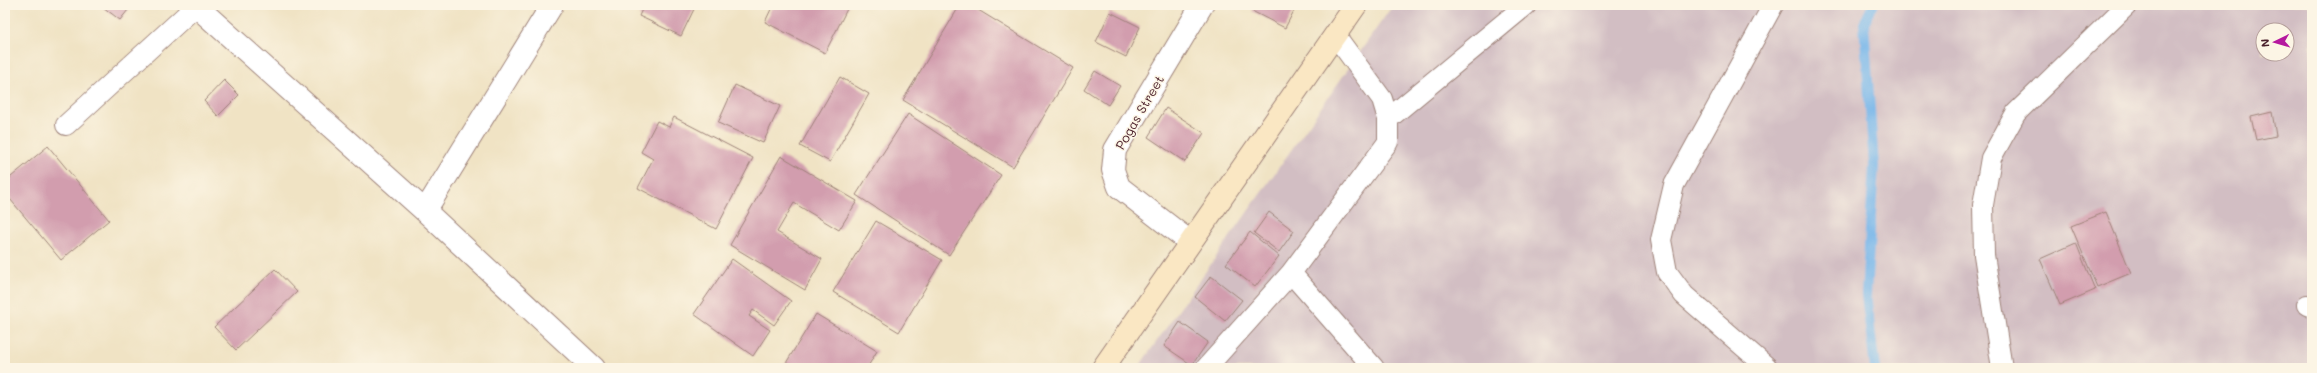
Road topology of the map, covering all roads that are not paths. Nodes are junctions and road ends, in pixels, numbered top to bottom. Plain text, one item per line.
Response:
1 (552, 5) edge
2 (1202, 5) edge
3 (1356, 5) edge
4 (1526, 5) edge
5 (1773, 5) edge
6 (2127, 5) edge
7 (195, 6) edge
8 (1335, 35) junction
9 (1388, 119) junction
10 (66, 125) dead end
11 (425, 211) junction
12 (1190, 242) junction
13 (1291, 273) junction
14 (594, 368) edge
15 (1104, 368) edge
16 (1206, 368) edge
17 (1374, 368) edge
18 (1767, 368) edge
19 (2002, 368) edge

1 - 11 street
2 - 12 street, Pogas Street
3 - 8 street
4 - 9 lane
5 - 18 lane
6 - 19 lane
7 - 10 lane
7 - 11 street
8 - 9 lane
8 - 12 street
9 - 13 lane
11 - 14 street
12 - 15 street
13 - 16 lane
13 - 17 lane

